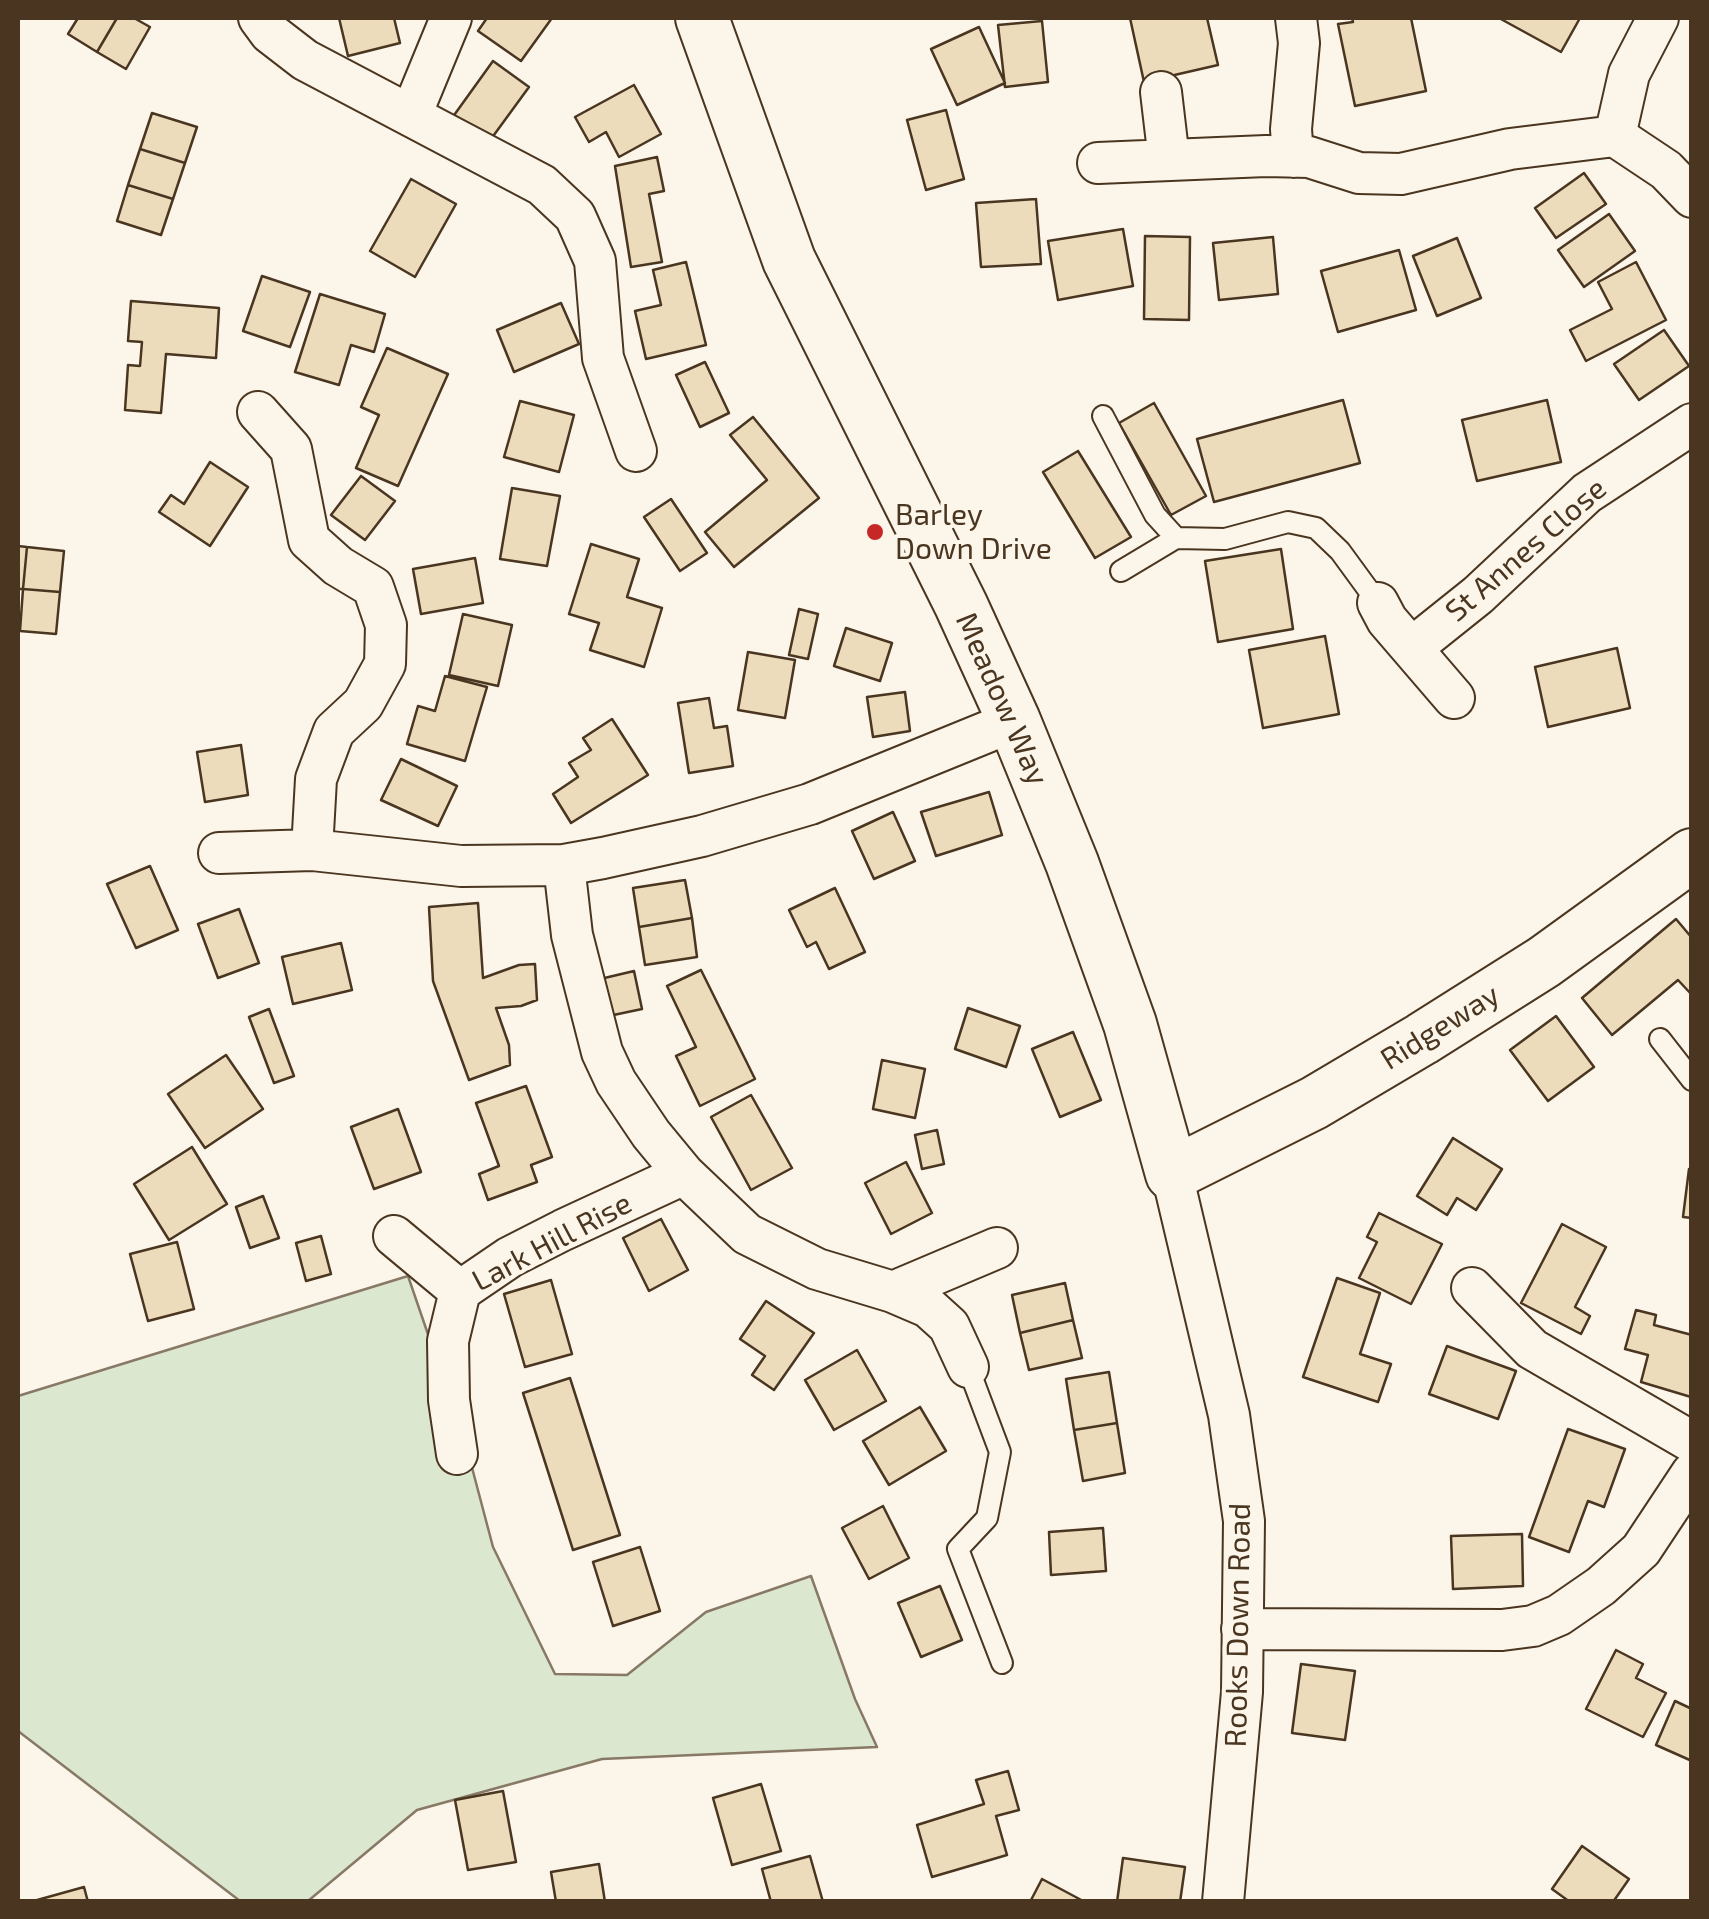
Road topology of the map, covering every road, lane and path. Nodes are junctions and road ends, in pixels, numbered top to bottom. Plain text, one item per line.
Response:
1 (259, 18) edge
2 (451, 18) edge
3 (702, 18) edge
4 (1296, 18) edge
5 (1658, 18) edge
6 (1161, 92) dead end
7 (411, 115) junction
8 (1614, 136) junction
9 (1293, 157) junction
10 (1169, 160) junction
11 (1098, 164) dead end
12 (1692, 198) edge
13 (258, 412) dead end
14 (1103, 416) dead end
15 (1692, 424) edge
16 (636, 451) dead end
17 (1176, 538) junction
18 (1122, 572) dead end
19 (1378, 604) joint
20 (1413, 647) junction
21 (1454, 698) dead end
22 (1014, 721) junction
23 (312, 850) junction
24 (219, 853) dead end
25 (1692, 854) edge
26 (564, 865) junction
27 (1660, 1039) dead end
28 (1692, 1080) edge
29 (684, 1174) junction
30 (1172, 1174) junction
31 (394, 1236) dead end
32 (997, 1248) dead end
33 (1472, 1288) dead end
34 (460, 1291) junction
35 (893, 1292) junction
36 (968, 1366) joint
37 (1692, 1442) edge
38 (457, 1454) dead end
39 (1692, 1473) edge
40 (1242, 1629) junction
41 (1002, 1663) dead end
42 (1223, 1902) edge

1 - 7 street
2 - 7 street
3 - 22 street, Meadow Way
4 - 9 street
5 - 8 street
6 - 10 street
7 - 16 street
8 - 9 street
8 - 12 street
9 - 10 street
10 - 11 street
13 - 23 street
14 - 17 lane
15 - 20 street, St Annes Close
17 - 18 lane
17 - 19 lane
19 - 20 street
20 - 21 street
22 - 26 street
22 - 30 street, Meadow Way
23 - 24 street
23 - 26 street
25 - 30 street, Ridgeway
26 - 29 street
27 - 28 lane
29 - 34 street, Lark Hill Rise
29 - 35 street
30 - 40 street, Rooks Down Road
31 - 34 street
32 - 35 street
33 - 37 street
34 - 38 street, Lark Hill Rise
35 - 36 street
36 - 41 lane
39 - 40 street
40 - 42 street, Rooks Down Road

